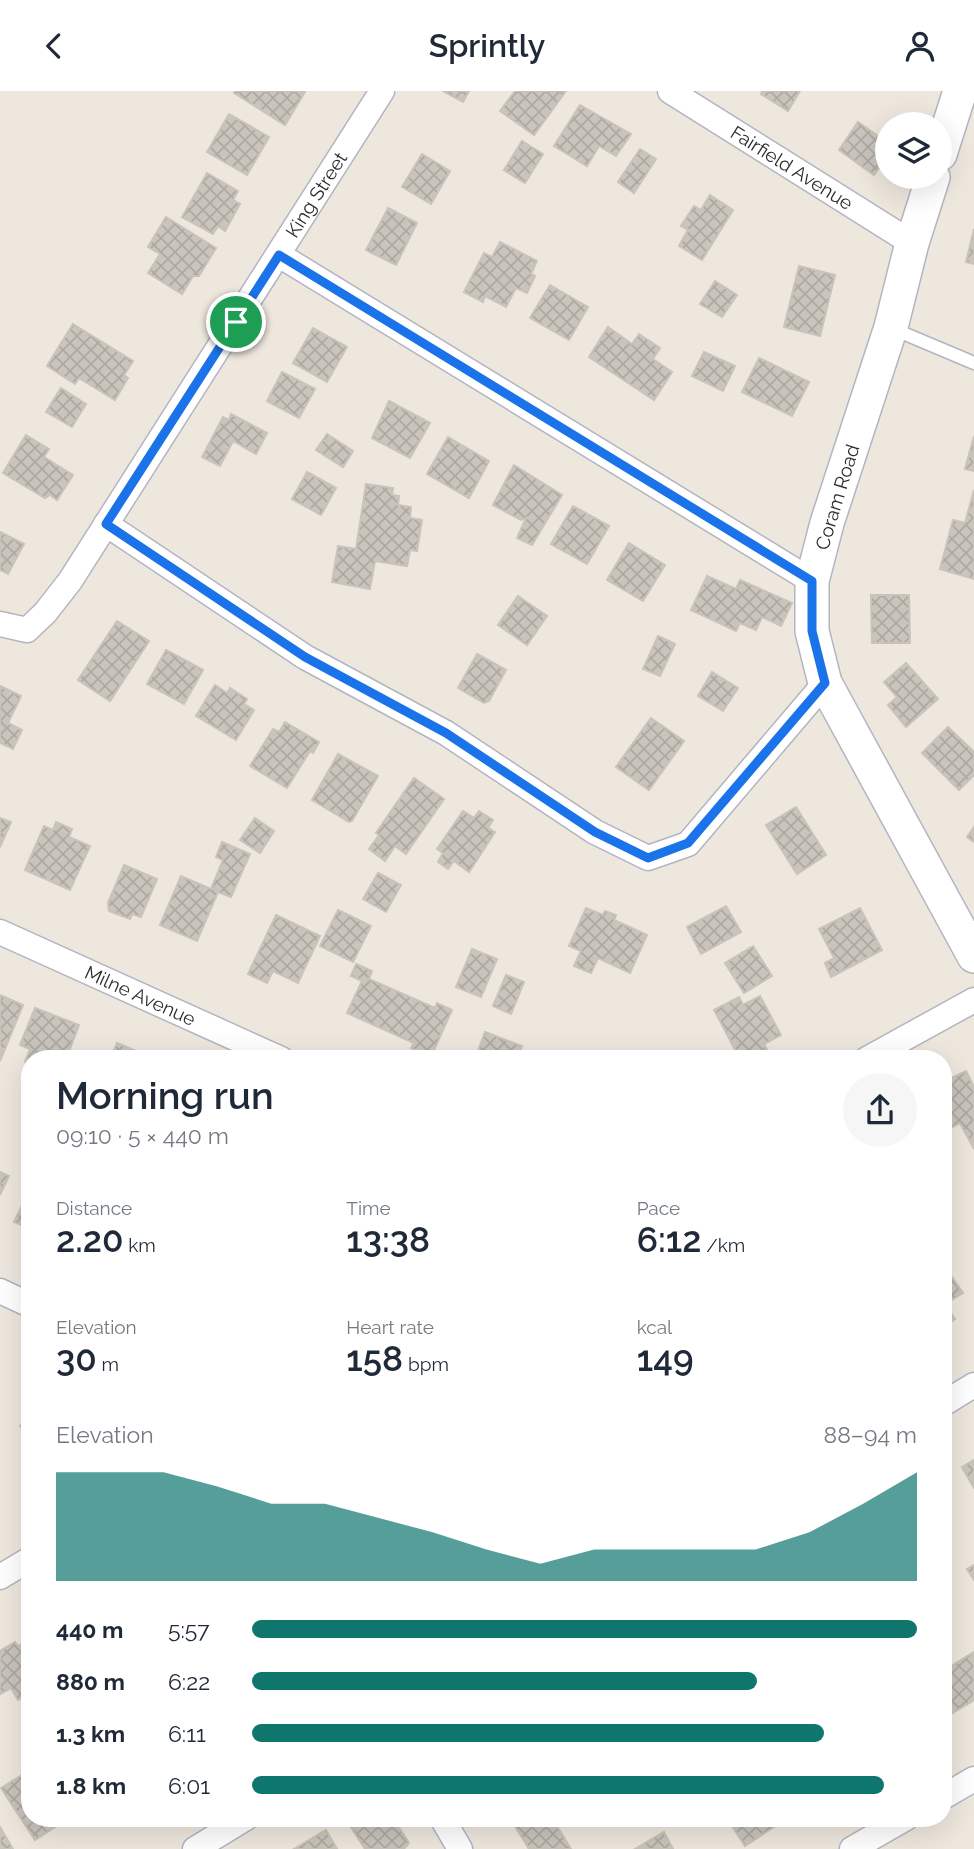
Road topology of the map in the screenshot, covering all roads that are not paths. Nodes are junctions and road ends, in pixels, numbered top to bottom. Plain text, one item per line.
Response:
1 (382, 91) edge
2 (670, 91) edge
3 (960, 91) edge
4 (952, 116) edge
5 (929, 189) edge
6 (912, 243) junction
7 (279, 255) junction
8 (891, 327) junction
9 (974, 363) edge
10 (106, 524) junction
11 (812, 581) junction
12 (0, 624) edge
13 (825, 683) junction
14 (0, 932) edge
15 (974, 956) edge
16 (974, 1000) edge
17 (261, 1050) edge
18 (883, 1050) edge
19 (0, 1291) edge
20 (21, 1301) edge
21 (974, 1385) edge
22 (952, 1398) edge
23 (21, 1564) edge
24 (0, 1577) edge
25 (974, 1779) edge
26 (952, 1792) edge
27 (231, 1827) edge
28 (447, 1827) edge
29 (890, 1827) edge
30 (195, 1849) edge
31 (460, 1849) edge
32 (852, 1849) edge

1 - 7 street, King Street
2 - 6 street, Fairfield Avenue
3 - 4 street
5 - 6 street, Coram Road
6 - 8 street, Coram Road
7 - 10 street, King Street
7 - 11 street
8 - 9 lane
8 - 11 street, Coram Road
10 - 12 street, King Street
10 - 13 street
11 - 13 street, Coram Road
13 - 15 street, Coram Road
14 - 17 street, Milne Avenue
16 - 18 street
19 - 20 street
21 - 22 street
23 - 24 street
25 - 26 street
27 - 30 street
28 - 31 street
29 - 32 street

